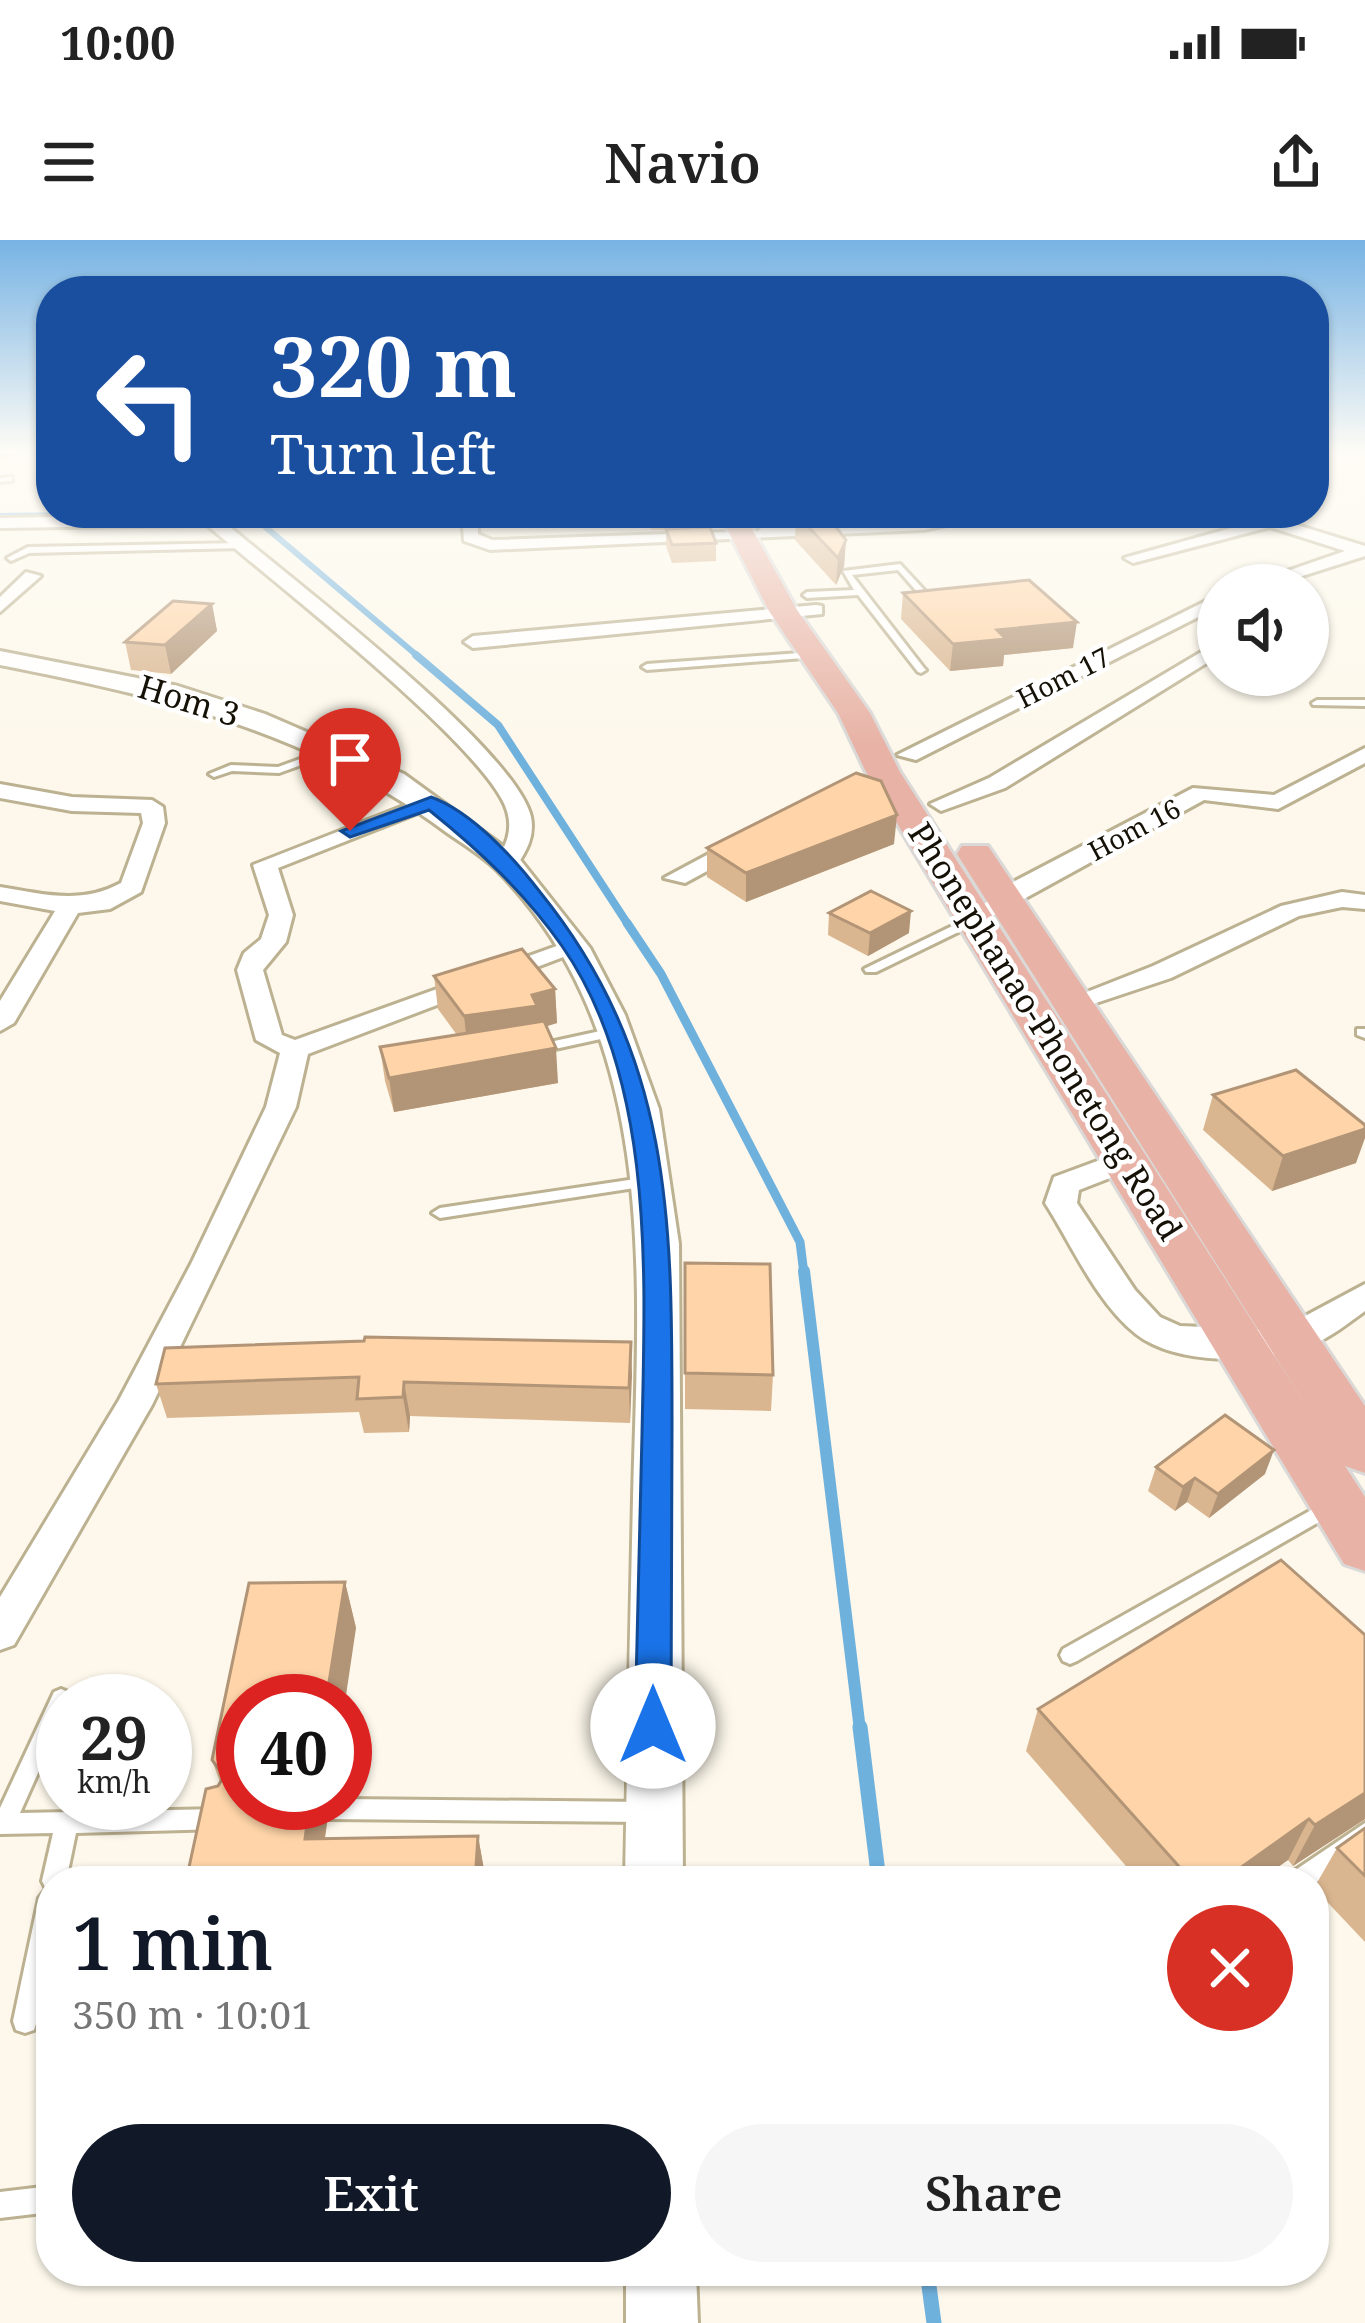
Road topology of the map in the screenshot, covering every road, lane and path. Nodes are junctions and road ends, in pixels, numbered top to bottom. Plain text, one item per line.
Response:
1 (70, 549) edge
2 (244, 549) edge
3 (768, 549) edge
4 (1166, 549) edge
5 (1363, 551) edge
6 (11, 558) dead end
7 (1132, 558) dead end
8 (1322, 564) edge
9 (32, 576) dead end
10 (858, 592) junction
11 (802, 606) junction
12 (956, 606) edge
13 (0, 607) edge
14 (936, 608) junction
15 (915, 610) edge
16 (1197, 611) edge
17 (894, 612) dead end
18 (874, 614) junction
19 (472, 641) dead end
20 (813, 655) junction
21 (0, 658) edge
22 (1197, 661) edge
23 (647, 667) dead end
24 (921, 670) dead end
25 (1365, 703) edge
26 (1317, 704) dead end
27 (867, 712) junction
28 (326, 752) junction
29 (1364, 756) edge
30 (884, 770) junction
31 (214, 774) dead end
32 (0, 791) edge
33 (431, 802) junction
34 (941, 804) junction
35 (764, 835) edge
36 (507, 863) junction
37 (676, 878) dead end
38 (0, 894) edge
39 (1365, 902) edge
40 (70, 906) junction
41 (991, 908) junction
42 (574, 948) junction
43 (871, 969) dead end
44 (1072, 1003) junction
45 (0, 1023) edge
46 (614, 1032) junction
47 (295, 1049) junction
48 (510, 1055) edge
49 (1127, 1160) junction
50 (650, 1181) junction
51 (440, 1214) dead end
52 (1361, 1305) edge
53 (1293, 1339) junction
54 (1241, 1345) junction
55 (1365, 1451) edge
56 (1337, 1502) junction
57 (1365, 1547) edge
58 (0, 1633) edge
59 (1070, 1655) dead end
60 (36, 1751) edge
61 (372, 1810) edge
62 (652, 1813) junction
63 (36, 1823) edge
64 (2, 1824) edge
65 (65, 1830) edge
66 (1365, 1834) edge
67 (58, 1866) edge
68 (654, 1866) edge
69 (1320, 1866) edge
70 (36, 1969) edge
71 (25, 2021) dead end
72 (36, 2201) edge
73 (0, 2205) edge
74 (661, 2286) edge
75 (662, 2323) edge

1 - 6 lane
2 - 36 street
3 - 11 main road, Phonephanao-Phonetong Road
4 - 7 street
5 - 8 street
9 - 13 street
10 - 11 lane
10 - 14 lane
10 - 18 lane
11 - 19 street
11 - 20 main road, Phonephanao-Phonetong Road
11 - 27 main road, Phonephanao-Phonetong Road
12 - 14 lane
14 - 15 lane
16 - 30 street, Hom 17
17 - 18 lane
18 - 24 lane
20 - 23 lane
20 - 27 main road, Phonephanao-Phonetong Road
21 - 28 street, Hom 3
22 - 34 street
25 - 26 lane
27 - 30 main road, Phonephanao-Phonetong Road
28 - 31 lane
28 - 33 street, Hom 3
29 - 41 street, Hom 16
30 - 34 main road, Phonephanao-Phonetong Road
30 - 41 main road, Phonephanao-Phonetong Road
32 - 40 street
33 - 36 street, Hom 3
33 - 47 street
34 - 41 main road, Phonephanao-Phonetong Road
35 - 37 street
36 - 42 street, Hom 3
38 - 40 street
39 - 44 street
40 - 45 street
41 - 43 lane
41 - 44 main road, Phonephanao-Phonetong Road
41 - 49 main road, Phonephanao-Phonetong Road
42 - 46 street, Hom 3
42 - 47 street
44 - 53 main road, Phonephanao-Phonetong Road
46 - 48 lane
46 - 50 street, Hom 3
47 - 58 street
49 - 54 main road, Phonephanao-Phonetong Road
49 - 54 street
50 - 51 lane
50 - 62 street, Hom 3
52 - 53 street
53 - 54 street
53 - 55 main road, Phonephanao-Phonetong Road
54 - 56 main road, Phonephanao-Phonetong Road
56 - 57 main road, Phonephanao-Phonetong Road
56 - 59 lane
60 - 64 lane
61 - 62 lane
62 - 68 street, Hom 3
63 - 64 lane
65 - 67 lane
66 - 69 lane
70 - 71 lane
72 - 73 lane
74 - 75 street

